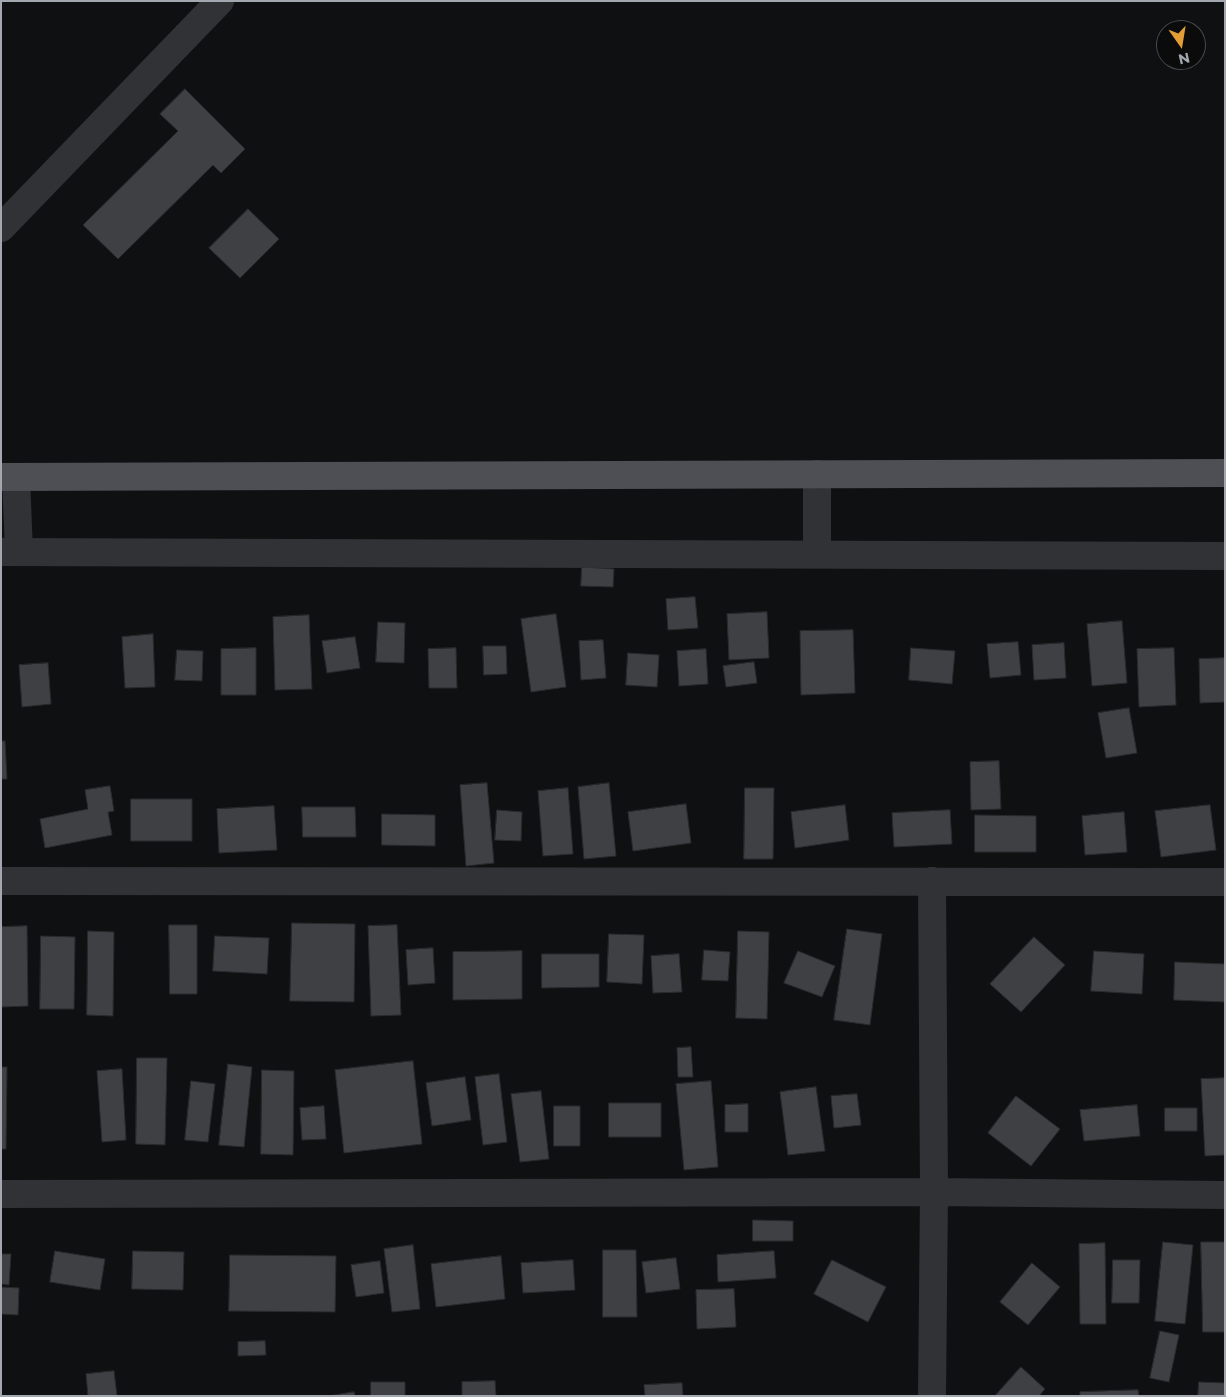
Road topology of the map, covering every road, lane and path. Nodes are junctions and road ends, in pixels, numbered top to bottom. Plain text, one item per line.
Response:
1 (220, 1) edge
2 (1, 228) edge
3 (1225, 473) edge
4 (817, 474) junction
5 (9, 477) edge
6 (10, 552) edge
7 (817, 554) junction
8 (1225, 556) edge
9 (932, 880) junction
10 (1, 881) edge
11 (1225, 882) edge
12 (934, 1192) junction
13 (1, 1194) edge
14 (1225, 1195) edge
15 (932, 1396) edge

1 - 2 street
3 - 4 main road
4 - 5 main road
4 - 7 street
5 - 6 street
6 - 7 street
7 - 8 street
9 - 10 street
9 - 11 street
9 - 12 street
12 - 13 street
12 - 14 street
12 - 15 street

